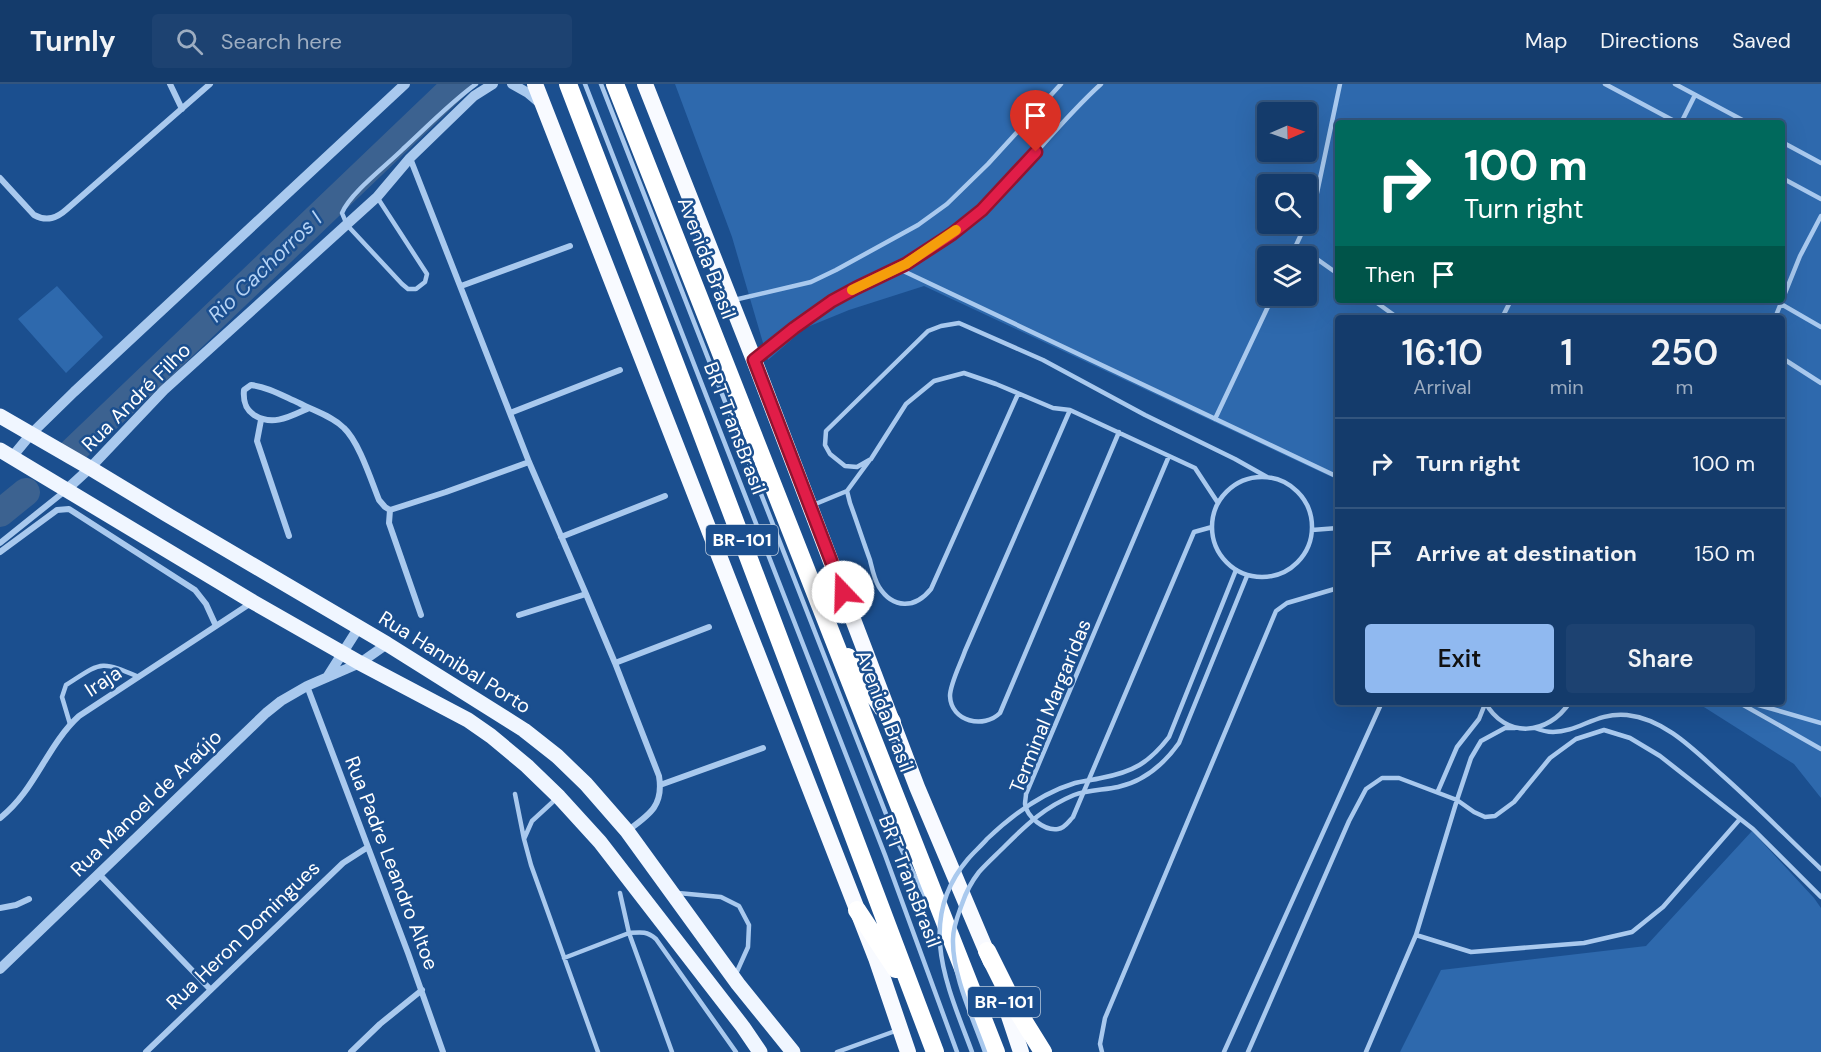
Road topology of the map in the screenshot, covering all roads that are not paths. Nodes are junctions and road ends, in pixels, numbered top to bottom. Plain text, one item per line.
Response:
1 (170, 84) edge
2 (210, 84) edge
3 (405, 84) edge
4 (476, 84) edge
5 (493, 84) edge
6 (512, 84) edge
7 (535, 84) edge
8 (568, 84) edge
9 (585, 84) edge
10 (601, 84) edge
11 (615, 84) edge
12 (645, 84) edge
13 (1061, 84) edge
14 (1101, 84) edge
15 (1340, 84) edge
16 (1605, 84) edge
17 (1675, 84) edge
18 (1684, 86) edge
19 (1695, 95) junction
20 (543, 106) junction
21 (182, 110) junction
22 (1674, 120) edge
23 (1682, 120) edge
24 (1742, 120) edge
25 (1785, 144) edge
26 (410, 158) junction
27 (1821, 163) edge
28 (0, 178) edge
29 (1785, 180) edge
30 (1317, 193) edge
31 (377, 197) junction
32 (1820, 198) edge
33 (1821, 216) edge
34 (347, 225) junction
35 (1301, 234) edge
36 (1297, 244) joint
37 (570, 246) dead end
38 (897, 268) junction
39 (1335, 272) edge
40 (461, 286) junction
41 (1785, 294) edge
42 (730, 300) junction
43 (1377, 303) edge
44 (1781, 304) joint
45 (1268, 306) edge
46 (1394, 315) edge
47 (1776, 315) edge
48 (1821, 327) edge
49 (754, 360) junction
50 (1785, 360) edge
51 (620, 369) dead end
52 (1821, 383) edge
53 (1018, 394) junction
54 (309, 408) junction
55 (1070, 410) junction
56 (510, 412) junction
57 (0, 416) edge
58 (1215, 419) junction
59 (261, 420) junction
60 (1119, 432) junction
61 (31, 434) junction
62 (6, 453) edge
63 (1169, 456) junction
64 (871, 459) junction
65 (529, 462) junction
66 (90, 468) junction
67 (1335, 476) edge
68 (1267, 477) junction
69 (66, 490) junction
70 (847, 491) junction
71 (665, 496) dead end
72 (1218, 503) junction
73 (810, 507) junction
74 (390, 510) junction
75 (1212, 527) junction
76 (1335, 528) edge
77 (1312, 530) junction
78 (289, 536) dead end
79 (561, 537) junction
80 (0, 543) edge
81 (0, 552) edge
82 (1236, 570) junction
83 (1247, 576) junction
84 (1335, 589) edge
85 (586, 594) junction
86 (253, 602) junction
87 (421, 615) dead end
88 (519, 615) dead end
89 (216, 626) junction
90 (359, 627) junction
91 (709, 627) dead end
92 (828, 627) junction
93 (387, 644) junction
94 (343, 653) junction
95 (360, 663) junction
96 (615, 663) junction
97 (139, 676) junction
98 (328, 676) junction
99 (307, 686) junction
100 (1381, 705) edge
101 (1484, 705) edge
102 (1486, 705) edge
103 (1568, 705) edge
104 (1743, 705) edge
105 (1758, 705) edge
106 (892, 722) junction
107 (1821, 723) edge
108 (70, 724) junction
109 (1515, 728) junction
110 (1535, 728) junction
111 (763, 748) dead end
112 (1821, 749) edge
113 (660, 785) junction
114 (1438, 791) junction
115 (514, 794) dead end
116 (559, 797) junction
117 (1457, 800) junction
118 (0, 818) edge
119 (1740, 819) junction
120 (627, 831) junction
121 (524, 839) junction
122 (368, 847) junction
123 (1821, 869) edge
124 (99, 874) junction
125 (620, 893) dead end
126 (672, 893) junction
127 (1821, 897) edge
128 (30, 899) dead end
129 (930, 906) dead end
130 (0, 908) edge
131 (857, 910) junction
132 (935, 915) dead end
133 (629, 933) junction
134 (1416, 935) junction
135 (987, 951) junction
136 (564, 958) junction
137 (961, 965) junction
138 (0, 969) edge
139 (734, 978) junction
140 (210, 989) junction
141 (422, 990) junction
142 (914, 997) junction
143 (900, 1029) junction
144 (146, 1052) edge
145 (351, 1052) edge
146 (443, 1052) edge
147 (598, 1052) edge
148 (672, 1052) edge
149 (736, 1052) edge
150 (761, 1052) edge
151 (793, 1052) edge
152 (837, 1052) edge
153 (908, 1052) edge
154 (935, 1052) edge
155 (957, 1052) edge
156 (972, 1052) edge
157 (985, 1052) edge
158 (996, 1052) edge
159 (1022, 1052) edge
160 (1044, 1052) edge
161 (1102, 1052) edge
162 (1224, 1052) edge
163 (1248, 1052) edge
164 (1366, 1052) edge

1 - 21 street
2 - 21 street
3 - 61 street
4 - 34 lane
5 - 26 street, Rua André Filho
6 - 20 street
7 - 20 highway, BR-101
8 - 142 highway, BR-101
9 - 155 lane, BRT TransBrasil
10 - 129 lane, BRT TransBrasil
11 - 92 highway, Avenida Brasil / BR-101
12 - 42 highway, Avenida Brasil / BR-101
13 - 42 lane
14 - 38 lane
15 - 30 lane
16 - 22 lane
17 - 18 lane
18 - 19 lane
19 - 23 lane
19 - 24 lane
20 - 131 highway, BR-101
21 - 28 street
25 - 27 lane
26 - 31 street, Rua André Filho
26 - 40 street
29 - 32 lane
31 - 34 street, Rua André Filho
31 - 34 lane
33 - 41 lane
34 - 66 street, Rua André Filho
35 - 36 lane
36 - 39 lane
37 - 40 street
38 - 49 lane
38 - 58 lane
40 - 56 street
42 - 49 highway, Avenida Brasil / BR-101
43 - 46 lane
44 - 47 lane
44 - 48 lane
45 - 58 lane
49 - 73 highway, Avenida Brasil / BR-101
50 - 52 lane
51 - 56 street
53 - 55 lane
53 - 64 lane
53 - 70 lane
54 - 59 street
54 - 59 street
54 - 74 street
55 - 60 lane
55 - 60 lane
56 - 65 street
57 - 61 main road, Rua Hannibal Porto
58 - 67 lane
59 - 78 street
60 - 63 lane
61 - 62 street
61 - 66 main road, Rua Hannibal Porto
62 - 69 main road
63 - 72 lane
63 - 75 lane, Terminal Margaridas
64 - 68 lane
64 - 70 lane
65 - 74 street
65 - 79 street
66 - 69 street, Rua André Filho
66 - 90 main road, Rua Hannibal Porto
68 - 72 lane
68 - 77 lane
69 - 80 street
69 - 86 main road
70 - 73 lane
71 - 79 street
72 - 75 lane
73 - 106 highway, Avenida Brasil / BR-101
74 - 87 street
75 - 82 lane
76 - 77 lane
77 - 83 lane
79 - 85 street
81 - 89 street
82 - 83 lane
82 - 156 lane, bridge
83 - 157 lane, bridge
84 - 161 lane
85 - 88 street
85 - 96 street
86 - 89 street, Iraja
86 - 94 main road
89 - 97 street, Iraja
90 - 93 main road, Rua Hannibal Porto
90 - 94 street
91 - 96 street
92 - 106 highway
92 - 137 highway, Avenida Brasil / BR-101
93 - 95 street, Rua Manoel de Araújo
93 - 120 main road, Rua Hannibal Porto
94 - 95 main road
94 - 98 street
95 - 98 street, Rua Manoel de Araújo
95 - 116 main road
96 - 113 street
97 - 108 street, Iraja
97 - 108 lane
98 - 99 street, Rua Manoel de Araújo
99 - 122 street, Rua Padre Leandro Altoe
99 - 124 street, Rua Manoel de Araújo
100 - 162 lane
101 - 114 lane
102 - 109 lane
103 - 110 lane
104 - 112 lane
105 - 107 lane
106 - 135 highway, Avenida Brasil / BR-101
108 - 118 street, Iraja
109 - 110 lane
109 - 117 lane
110 - 123 lane
111 - 113 street
113 - 120 street
114 - 117 lane
114 - 163 lane
115 - 121 lane
116 - 121 lane
116 - 150 main road
117 - 119 lane
117 - 134 lane
119 - 127 lane
119 - 134 lane
120 - 126 main road, Rua Hannibal Porto
121 - 136 lane
122 - 140 street, Rua Heron Domingues
122 - 141 street, Rua Padre Leandro Altoe
124 - 138 street, Rua Manoel de Araújo
124 - 140 street
125 - 133 lane
126 - 139 main road, Rua Hannibal Porto
126 - 139 lane
128 - 130 street
131 - 142 highway
131 - 143 highway, BR-101
132 - 137 lane, BRT TransBrasil
133 - 136 lane
133 - 148 lane
133 - 149 lane
134 - 164 lane
135 - 159 highway, Avenida Brasil / BR-101
135 - 160 highway
136 - 147 lane
137 - 158 highway, Avenida Brasil / BR-101
139 - 151 main road, Rua Hannibal Porto
140 - 144 street, Rua Heron Domingues
141 - 145 street
141 - 146 street, Rua Padre Leandro Altoe
142 - 154 highway, BR-101
143 - 152 lane
143 - 153 highway, BR-101

